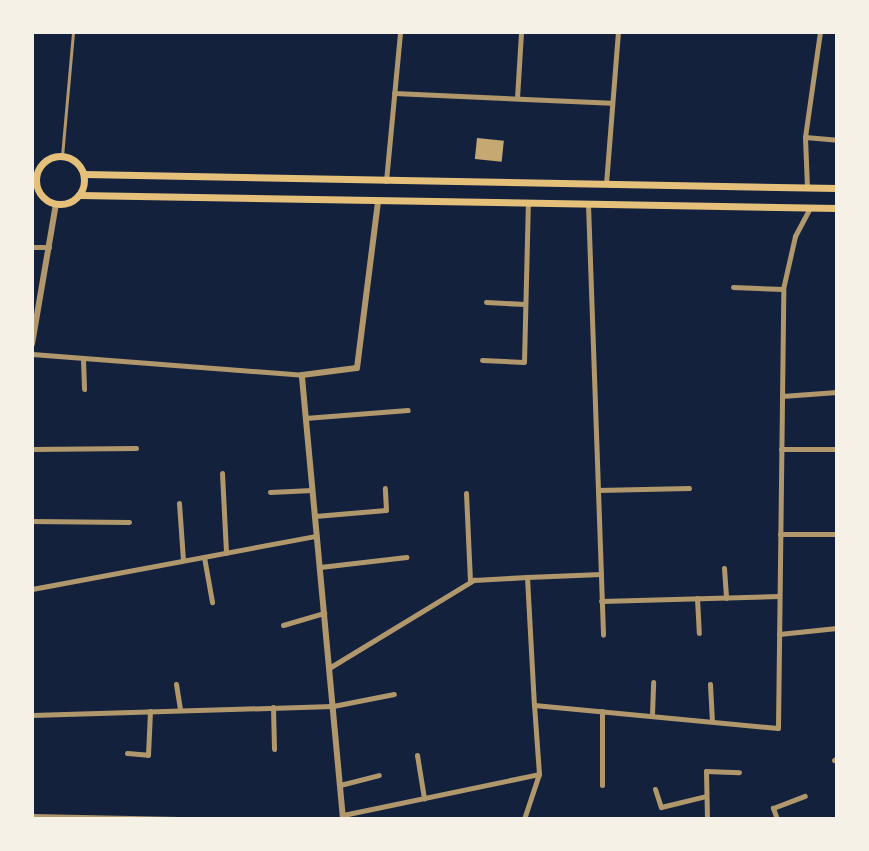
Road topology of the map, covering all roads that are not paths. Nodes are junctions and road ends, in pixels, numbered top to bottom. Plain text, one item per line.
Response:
1 (73, 32) edge
2 (400, 32) edge
3 (521, 32) edge
4 (618, 32) edge
5 (820, 32) edge
6 (394, 93) junction
7 (517, 98) junction
8 (611, 103) junction
9 (805, 137) junction
10 (837, 140) edge
11 (62, 156) junction
12 (84, 174) junction
13 (34, 175) edge
14 (386, 181) junction
15 (606, 184) junction
16 (807, 187) junction
17 (837, 188) edge
18 (79, 195) junction
19 (36, 196) edge
20 (378, 201) junction
21 (528, 203) junction
22 (56, 204) junction
23 (588, 204) junction
24 (810, 208) junction
25 (837, 208) edge
26 (32, 247) edge
27 (49, 247) junction
28 (733, 287) dead end
29 (783, 289) junction
30 (486, 302) dead end
31 (526, 304) junction
32 (32, 344) edge
33 (32, 354) edge
34 (83, 359) junction
35 (482, 360) dead end
36 (302, 375) junction
37 (84, 389) dead end
38 (837, 392) edge
39 (782, 396) junction
40 (408, 410) dead end
41 (305, 418) junction
42 (136, 448) dead end
43 (32, 449) edge
44 (781, 449) junction
45 (837, 449) edge
46 (222, 473) dead end
47 (385, 488) dead end
48 (689, 488) dead end
49 (312, 490) junction
50 (598, 490) junction
51 (270, 492) dead end
52 (466, 493) dead end
53 (179, 503) dead end
54 (315, 516) junction
55 (32, 521) edge
56 (129, 522) dead end
57 (780, 534) junction
58 (837, 534) edge
59 (316, 536) junction
60 (226, 553) junction
61 (204, 557) junction
62 (406, 557) dead end
63 (183, 560) junction
64 (320, 567) junction
65 (724, 568) dead end
66 (601, 574) junction
67 (527, 577) junction
68 (470, 582) junction
69 (32, 589) edge
70 (779, 596) junction
71 (697, 598) junction
72 (726, 598) junction
73 (601, 601) junction
74 (212, 602) dead end
75 (324, 613) junction
76 (283, 625) dead end
77 (837, 628) edge
78 (699, 633) dead end
79 (779, 634) junction
80 (603, 635) dead end
81 (329, 668) junction
82 (653, 682) dead end
83 (176, 684) dead end
84 (710, 684) dead end
85 (394, 694) dead end
86 (534, 705) junction
87 (333, 706) junction
88 (273, 707) junction
89 (180, 710) junction
90 (150, 711) junction
91 (602, 711) junction
92 (32, 715) edge
93 (652, 715) junction
94 (712, 721) junction
95 (274, 749) dead end
96 (127, 753) dead end
97 (417, 755) dead end
98 (739, 772) dead end
99 (539, 774) junction
100 (379, 775) dead end
101 (340, 785) junction
102 (602, 785) dead end
103 (655, 789) dead end
104 (706, 796) junction
105 (805, 796) dead end
106 (424, 798) junction
107 (32, 816) edge
108 (343, 817) edge
109 (132, 818) edge
110 (179, 819) edge
111 (524, 819) edge
112 (707, 819) edge
113 (777, 819) edge

1 - 11 lane
2 - 6 street
3 - 7 street
4 - 8 street
5 - 9 street
6 - 7 street
6 - 14 street
7 - 8 street
8 - 15 street
9 - 10 street
9 - 16 street
11 - 12 main road
11 - 13 main road
12 - 14 main road
12 - 18 main road
13 - 19 main road
14 - 15 main road
15 - 16 main road
16 - 17 main road
18 - 20 main road
18 - 22 main road
19 - 22 main road
20 - 21 main road
20 - 36 street
21 - 23 main road
21 - 31 street
22 - 27 street
23 - 24 main road
23 - 50 street
24 - 25 main road
24 - 29 street
26 - 27 street
27 - 32 street
28 - 29 street
29 - 39 street
30 - 31 street
31 - 35 street
33 - 34 street
34 - 36 street
34 - 37 street
36 - 41 street
38 - 39 street
39 - 44 street
40 - 41 street
41 - 49 street
42 - 43 street
44 - 45 street
44 - 57 street
46 - 60 street
47 - 54 street
48 - 50 street
49 - 51 street
49 - 54 street
50 - 66 street
52 - 68 street
53 - 63 street
54 - 59 street
55 - 56 street
57 - 58 street
57 - 70 street
59 - 60 street
59 - 64 street
60 - 61 street
61 - 63 street
61 - 74 street
62 - 64 street
63 - 69 street
64 - 75 street
65 - 72 street
66 - 67 street
66 - 73 street
67 - 68 street
67 - 86 street
68 - 81 street
70 - 72 street
70 - 79 street
71 - 72 street
71 - 73 street
71 - 78 street
73 - 80 street
75 - 76 street
75 - 81 street
77 - 79 street
79 - 94 street
81 - 87 street
82 - 93 street
83 - 89 street
84 - 94 street
85 - 87 street
86 - 91 street
86 - 99 street
87 - 88 street
87 - 101 street
88 - 89 street
88 - 95 street
89 - 90 street
90 - 92 street
90 - 96 street
91 - 93 street
91 - 102 street
93 - 94 street
97 - 106 street
98 - 104 street
99 - 106 street
99 - 111 street
100 - 101 street
101 - 108 street
103 - 104 street
104 - 112 street
105 - 113 street
106 - 108 street
107 - 109 street
109 - 110 street

